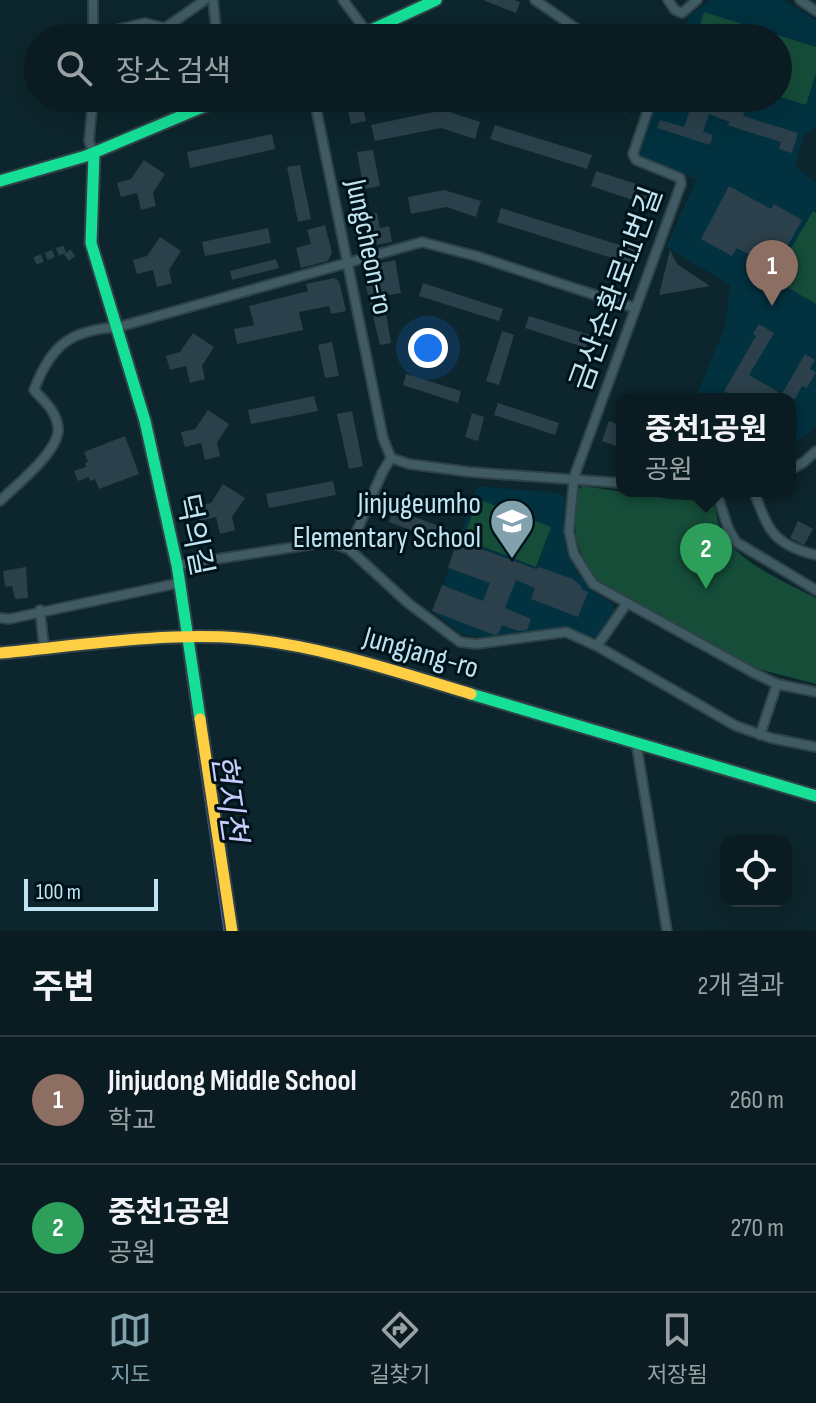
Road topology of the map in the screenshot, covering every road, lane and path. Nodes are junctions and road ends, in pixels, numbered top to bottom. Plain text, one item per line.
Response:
1 (93, 0) edge
2 (205, 0) edge
3 (213, 0) edge
4 (343, 0) edge
5 (436, 0) edge
6 (535, 0) edge
7 (668, 0) edge
8 (697, 0) edge
9 (800, 0) edge
10 (816, 11) edge
11 (93, 24) edge
12 (171, 24) edge
13 (216, 24) edge
14 (361, 24) edge
15 (384, 24) edge
16 (570, 24) edge
17 (92, 112) edge
18 (192, 112) edge
19 (317, 112) edge
20 (647, 112) edge
21 (94, 154) junction
22 (0, 181) edge
23 (347, 264) junction
24 (635, 308) junction
25 (118, 327) junction
26 (816, 451) edge
27 (391, 458) junction
28 (796, 467) edge
29 (574, 477) junction
30 (616, 482) edge
31 (718, 497) edge
32 (756, 497) edge
33 (0, 501) edge
34 (349, 549) junction
35 (816, 555) edge
36 (177, 565) junction
37 (179, 583) junction
38 (816, 589) edge
39 (627, 603) junction
40 (40, 610) junction
41 (0, 618) edge
42 (190, 639) junction
43 (597, 646) junction
44 (44, 647) junction
45 (0, 653) edge
46 (777, 684) junction
47 (816, 692) edge
48 (760, 735) junction
49 (636, 742) junction
50 (816, 747) edge
51 (816, 796) edge
52 (232, 931) edge
53 (667, 931) edge

1 - 11 street
2 - 12 street
3 - 13 street
4 - 14 street
5 - 15 street
6 - 16 street
7 - 8 street
9 - 10 street
17 - 21 street
18 - 21 street
19 - 23 street, Jungcheon-ro
20 - 24 street, 금산순환로11번길
21 - 22 street
21 - 25 street, 덕의길
23 - 24 street
23 - 25 street
23 - 27 street, Jungcheon-ro
24 - 29 street, 금산순환로11번길
25 - 33 street
25 - 36 street, 덕의길
26 - 28 street
27 - 29 street
27 - 34 street
29 - 30 street
29 - 39 street, 금산순환로11번길
31 - 38 street
32 - 35 street
34 - 36 street
34 - 43 street
36 - 37 street, 덕의길
37 - 40 street
37 - 42 street, 덕의길
39 - 43 street
39 - 46 street, 금산순환로11번길
40 - 41 street
40 - 44 street
42 - 44 street, Jungjang-ro
42 - 49 street, Jungjang-ro
42 - 52 street, 덕의길
43 - 48 street
44 - 45 street, Jungjang-ro
46 - 47 street, 금산순환로11번길
46 - 48 street
48 - 50 street
49 - 51 street, Jungjang-ro
49 - 53 street

